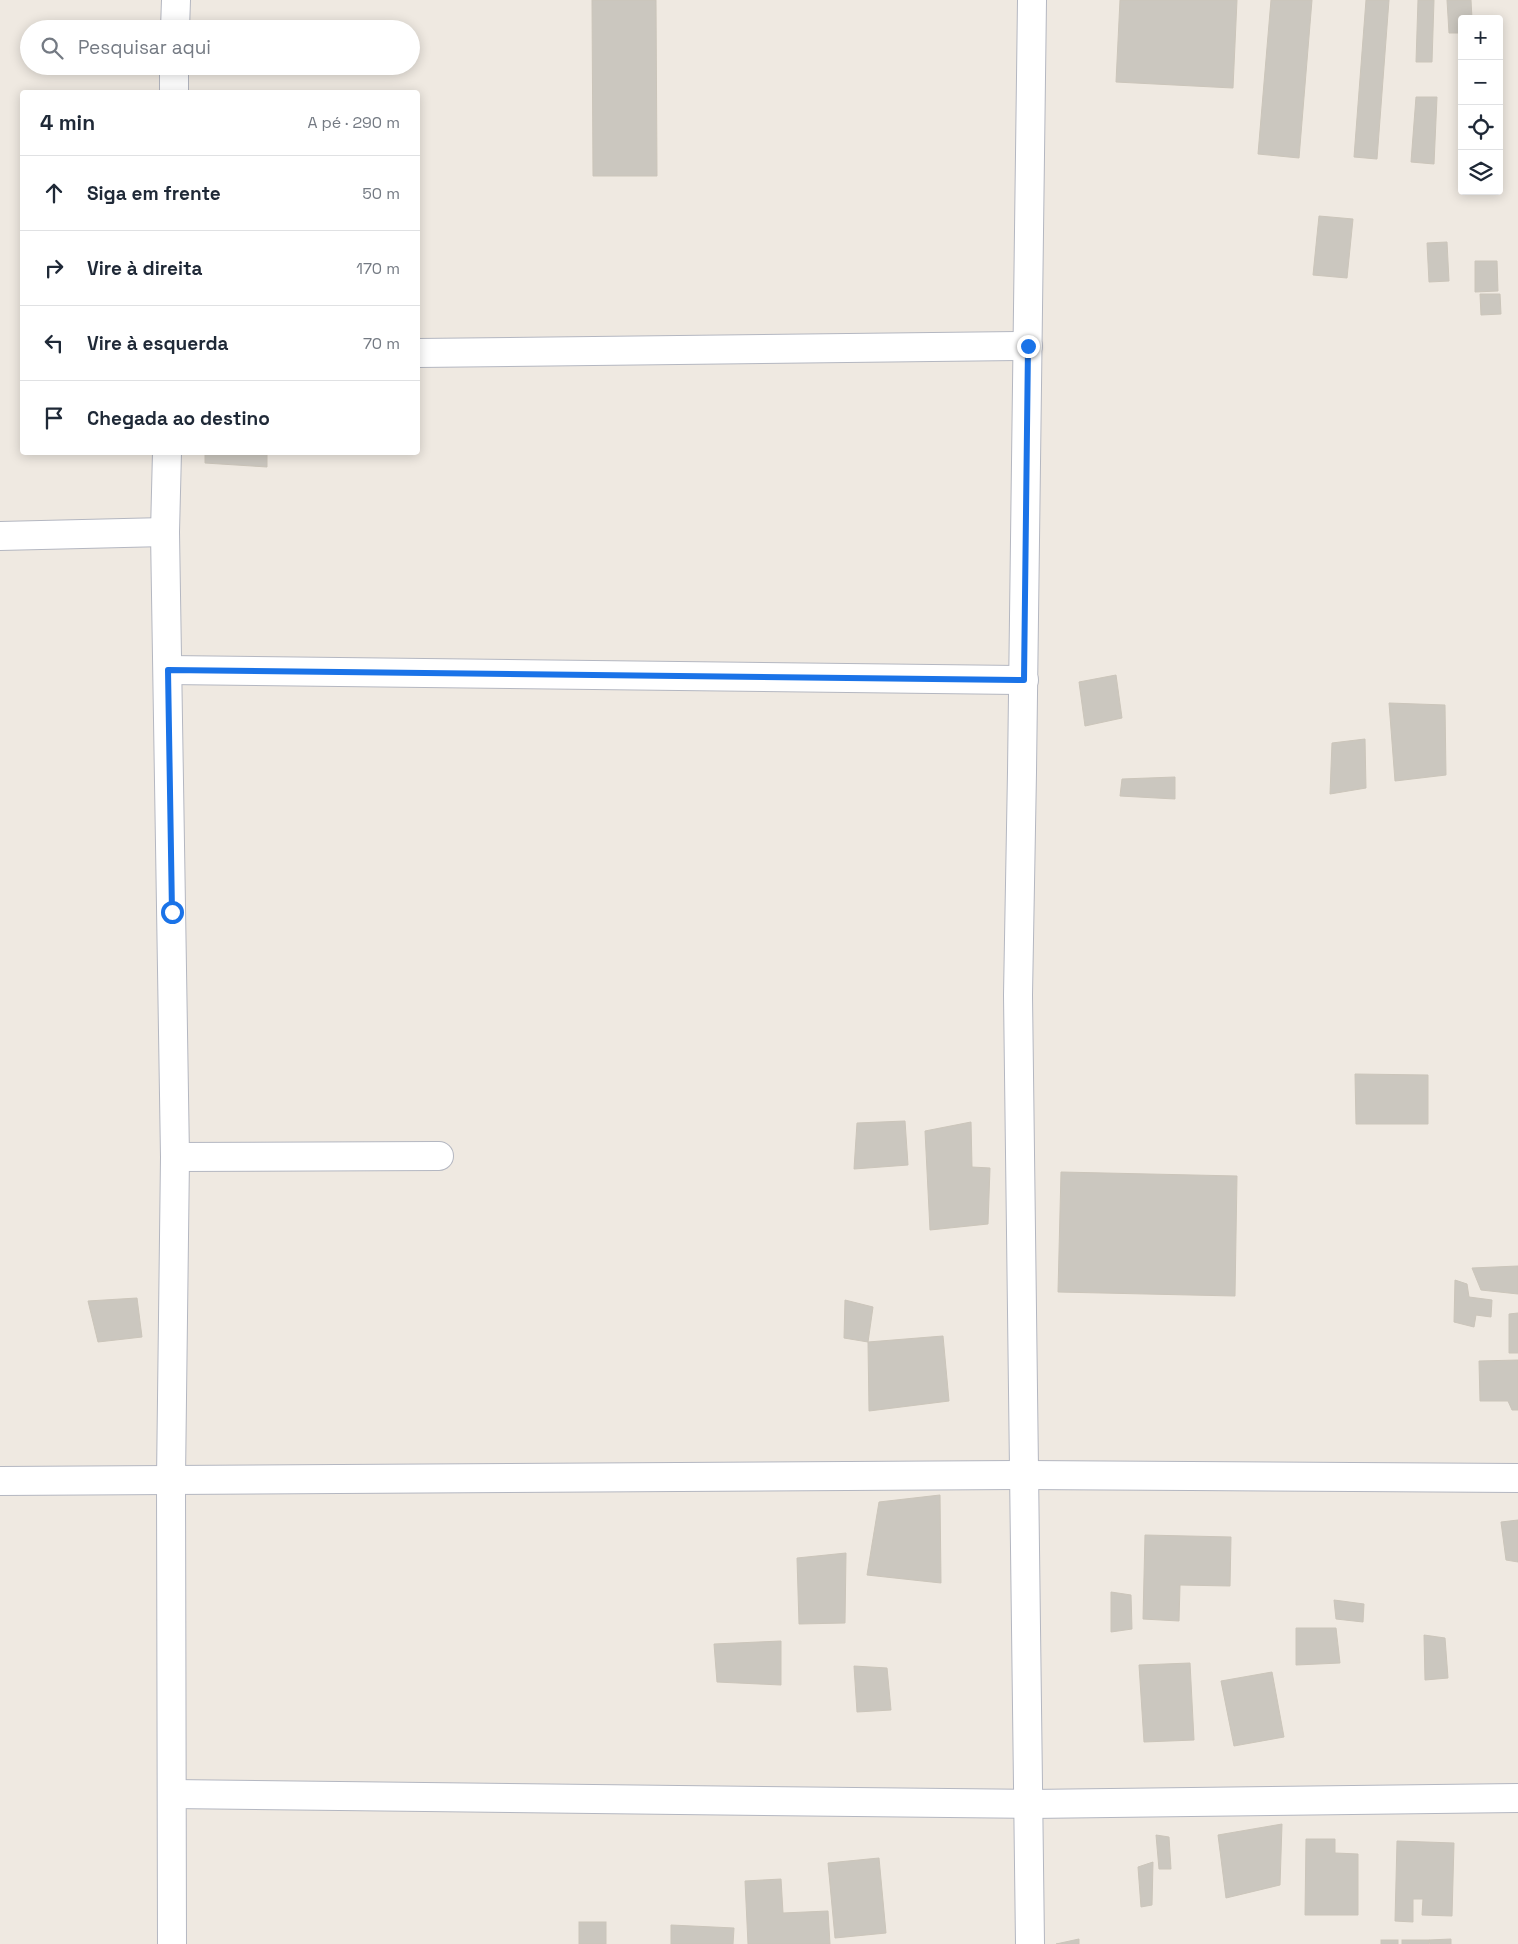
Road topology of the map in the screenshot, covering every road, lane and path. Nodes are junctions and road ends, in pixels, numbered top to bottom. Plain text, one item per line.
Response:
1 (176, 0) edge
2 (1032, 0) edge
3 (175, 20) edge
4 (174, 75) edge
5 (174, 90) edge
6 (1028, 346) junction
7 (420, 353) edge
8 (167, 455) edge
9 (166, 532) junction
10 (0, 536) edge
11 (168, 670) junction
12 (1024, 680) junction
13 (439, 1156) dead end
14 (175, 1157) junction
15 (1024, 1476) junction
16 (1518, 1478) edge
17 (171, 1479) junction
18 (0, 1482) edge
19 (172, 1794) junction
20 (1518, 1798) edge
21 (1030, 1804) junction
22 (172, 1944) edge
23 (1030, 1944) edge

1 - 3 street
2 - 6 street
4 - 5 street
6 - 7 street
6 - 12 street
8 - 9 street
9 - 10 street
9 - 11 street
11 - 12 street
11 - 14 street
12 - 15 street
13 - 14 street
14 - 17 street
15 - 16 street
15 - 17 street
15 - 21 street
17 - 18 street
17 - 19 street
19 - 21 street
19 - 22 street
20 - 21 street
21 - 23 street

